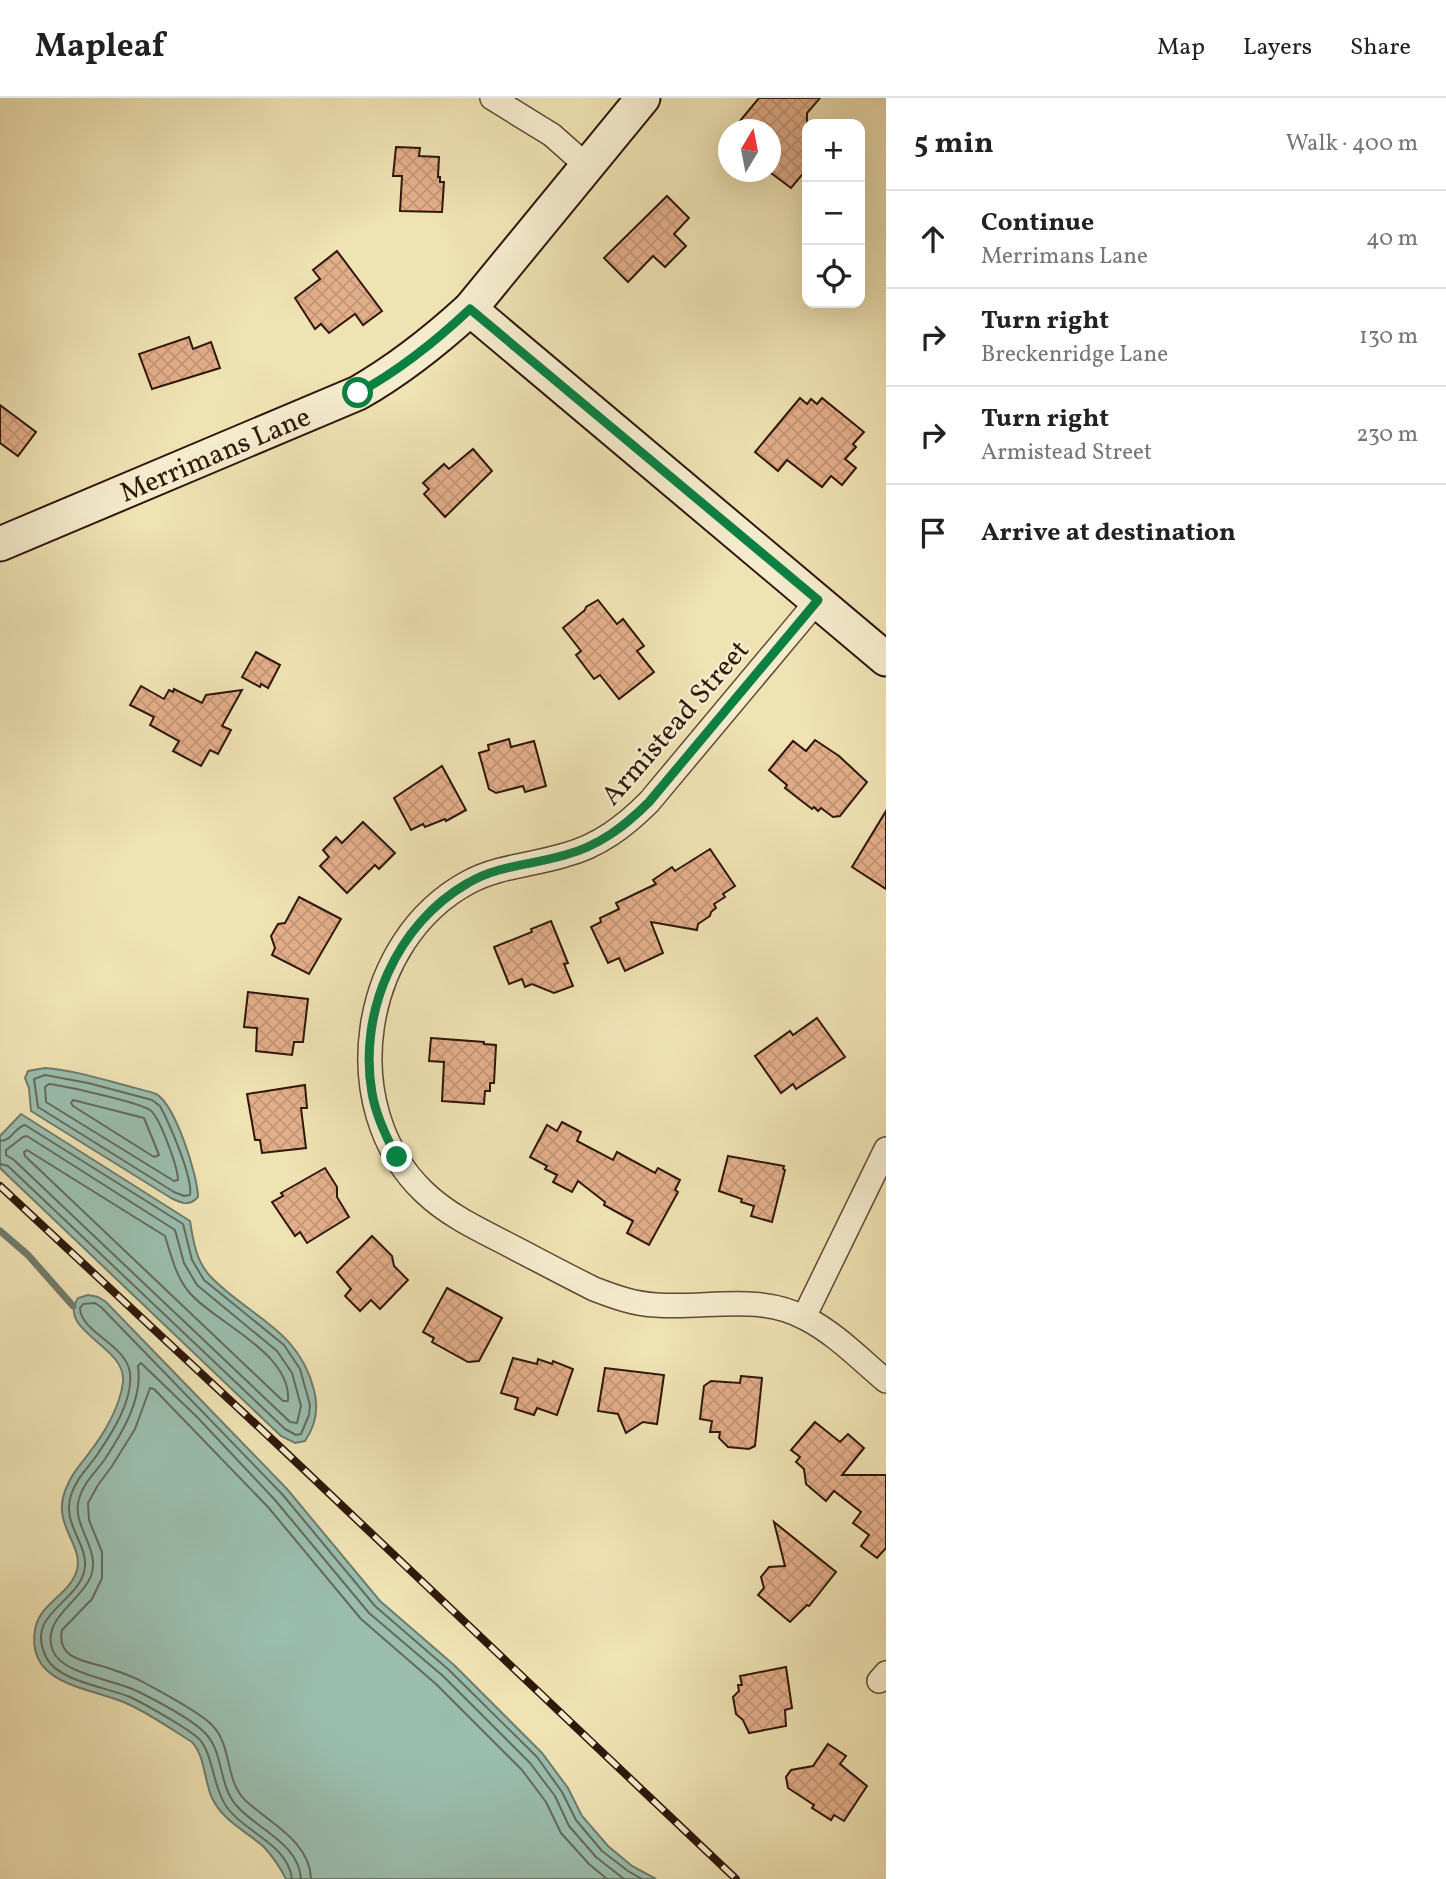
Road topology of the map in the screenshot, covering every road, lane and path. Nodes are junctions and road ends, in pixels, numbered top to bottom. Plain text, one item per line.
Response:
1 (492, 98) edge
2 (643, 98) edge
3 (588, 167) junction
4 (470, 309) junction
5 (0, 544) edge
6 (818, 600) junction
7 (886, 659) edge
8 (886, 1149) edge
9 (804, 1317) junction
10 (886, 1381) edge

1 - 3 street
2 - 3 main road, Merrimans Lane
3 - 4 main road, Merrimans Lane
4 - 5 main road, Merrimans Lane
4 - 6 main road
6 - 7 main road
6 - 9 street, Armistead Street
8 - 9 street
9 - 10 street, Armistead Street

